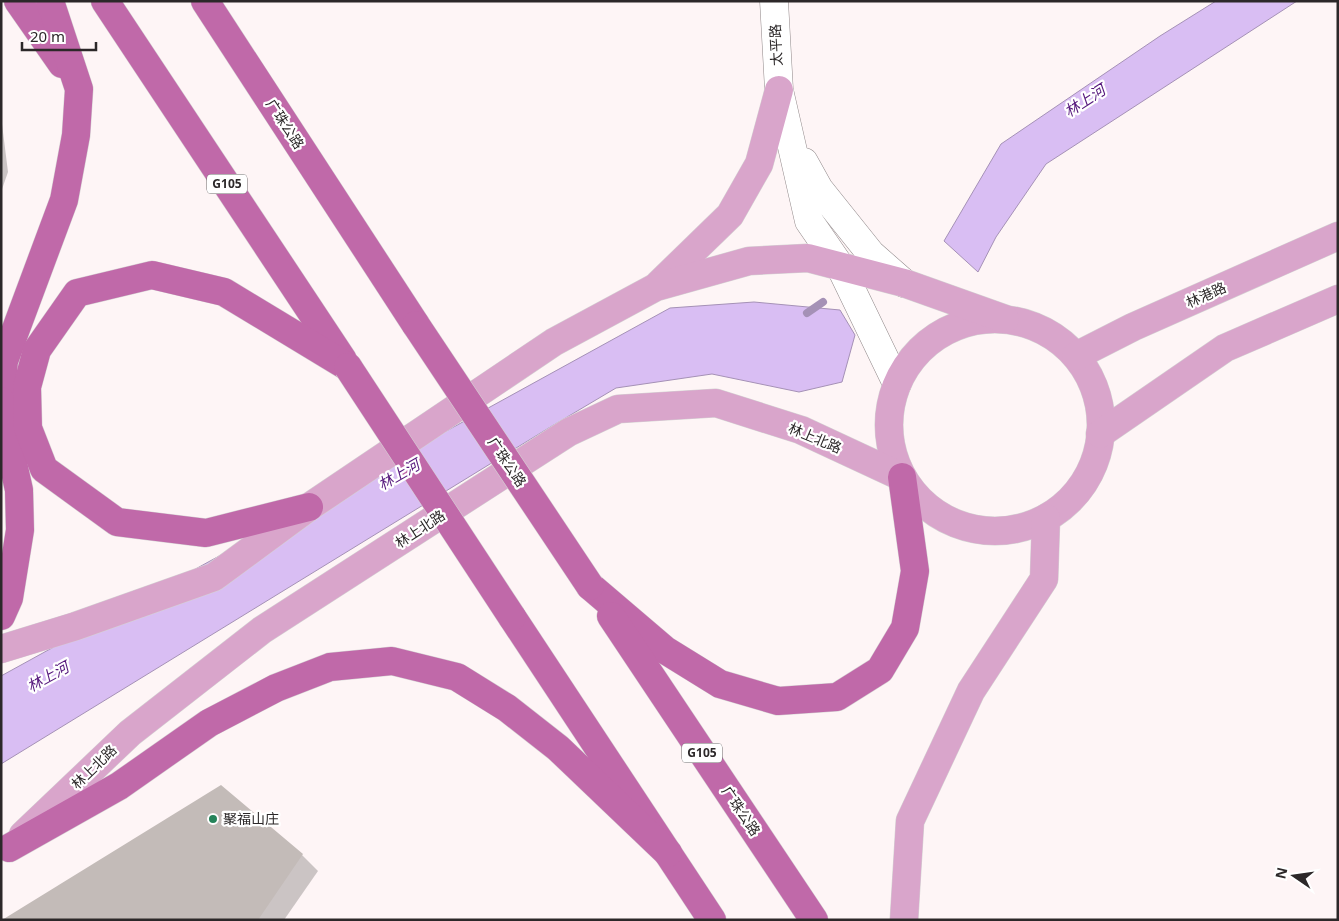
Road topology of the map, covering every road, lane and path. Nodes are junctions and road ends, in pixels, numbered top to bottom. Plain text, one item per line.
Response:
1 (18, 1) edge
2 (50, 1) edge
3 (105, 1) edge
4 (206, 1) edge
5 (774, 1) edge
6 (79, 89) junction
7 (779, 90) junction
8 (1338, 236) edge
9 (840, 266) junction
10 (904, 283) junction
11 (656, 287) junction
12 (1338, 299) edge
13 (1005, 319) junction
14 (1076, 356) junction
15 (348, 367) junction
16 (897, 384) junction
17 (1, 394) edge
18 (1, 401) edge
19 (1100, 434) junction
20 (902, 478) junction
21 (309, 507) junction
22 (1046, 518) junction
23 (590, 586) junction
24 (1, 616) edge
25 (1, 649) edge
26 (5, 850) edge
27 (668, 854) junction
28 (712, 920) edge
29 (814, 920) edge
30 (904, 920) edge

1 - 6 highway
2 - 6 highway
3 - 15 highway, G105
4 - 23 highway, 广珠公路 / G105, bridge
5 - 7 street, 太平路
6 - 17 highway
7 - 9 street
7 - 10 street
7 - 11 main road
8 - 14 main road, 林港路
9 - 10 main road
9 - 11 main road
9 - 16 street
10 - 13 main road
11 - 21 main road
12 - 19 main road
13 - 14 main road
13 - 16 main road
14 - 19 main road
15 - 21 highway
15 - 27 highway, G105, bridge
16 - 20 main road
18 - 24 highway
19 - 22 main road
20 - 22 main road
20 - 23 highway
20 - 26 main road, 林上北路
21 - 25 main road
22 - 30 main road
23 - 29 highway, 广珠公路 / G105
26 - 27 highway
27 - 28 highway, G105

